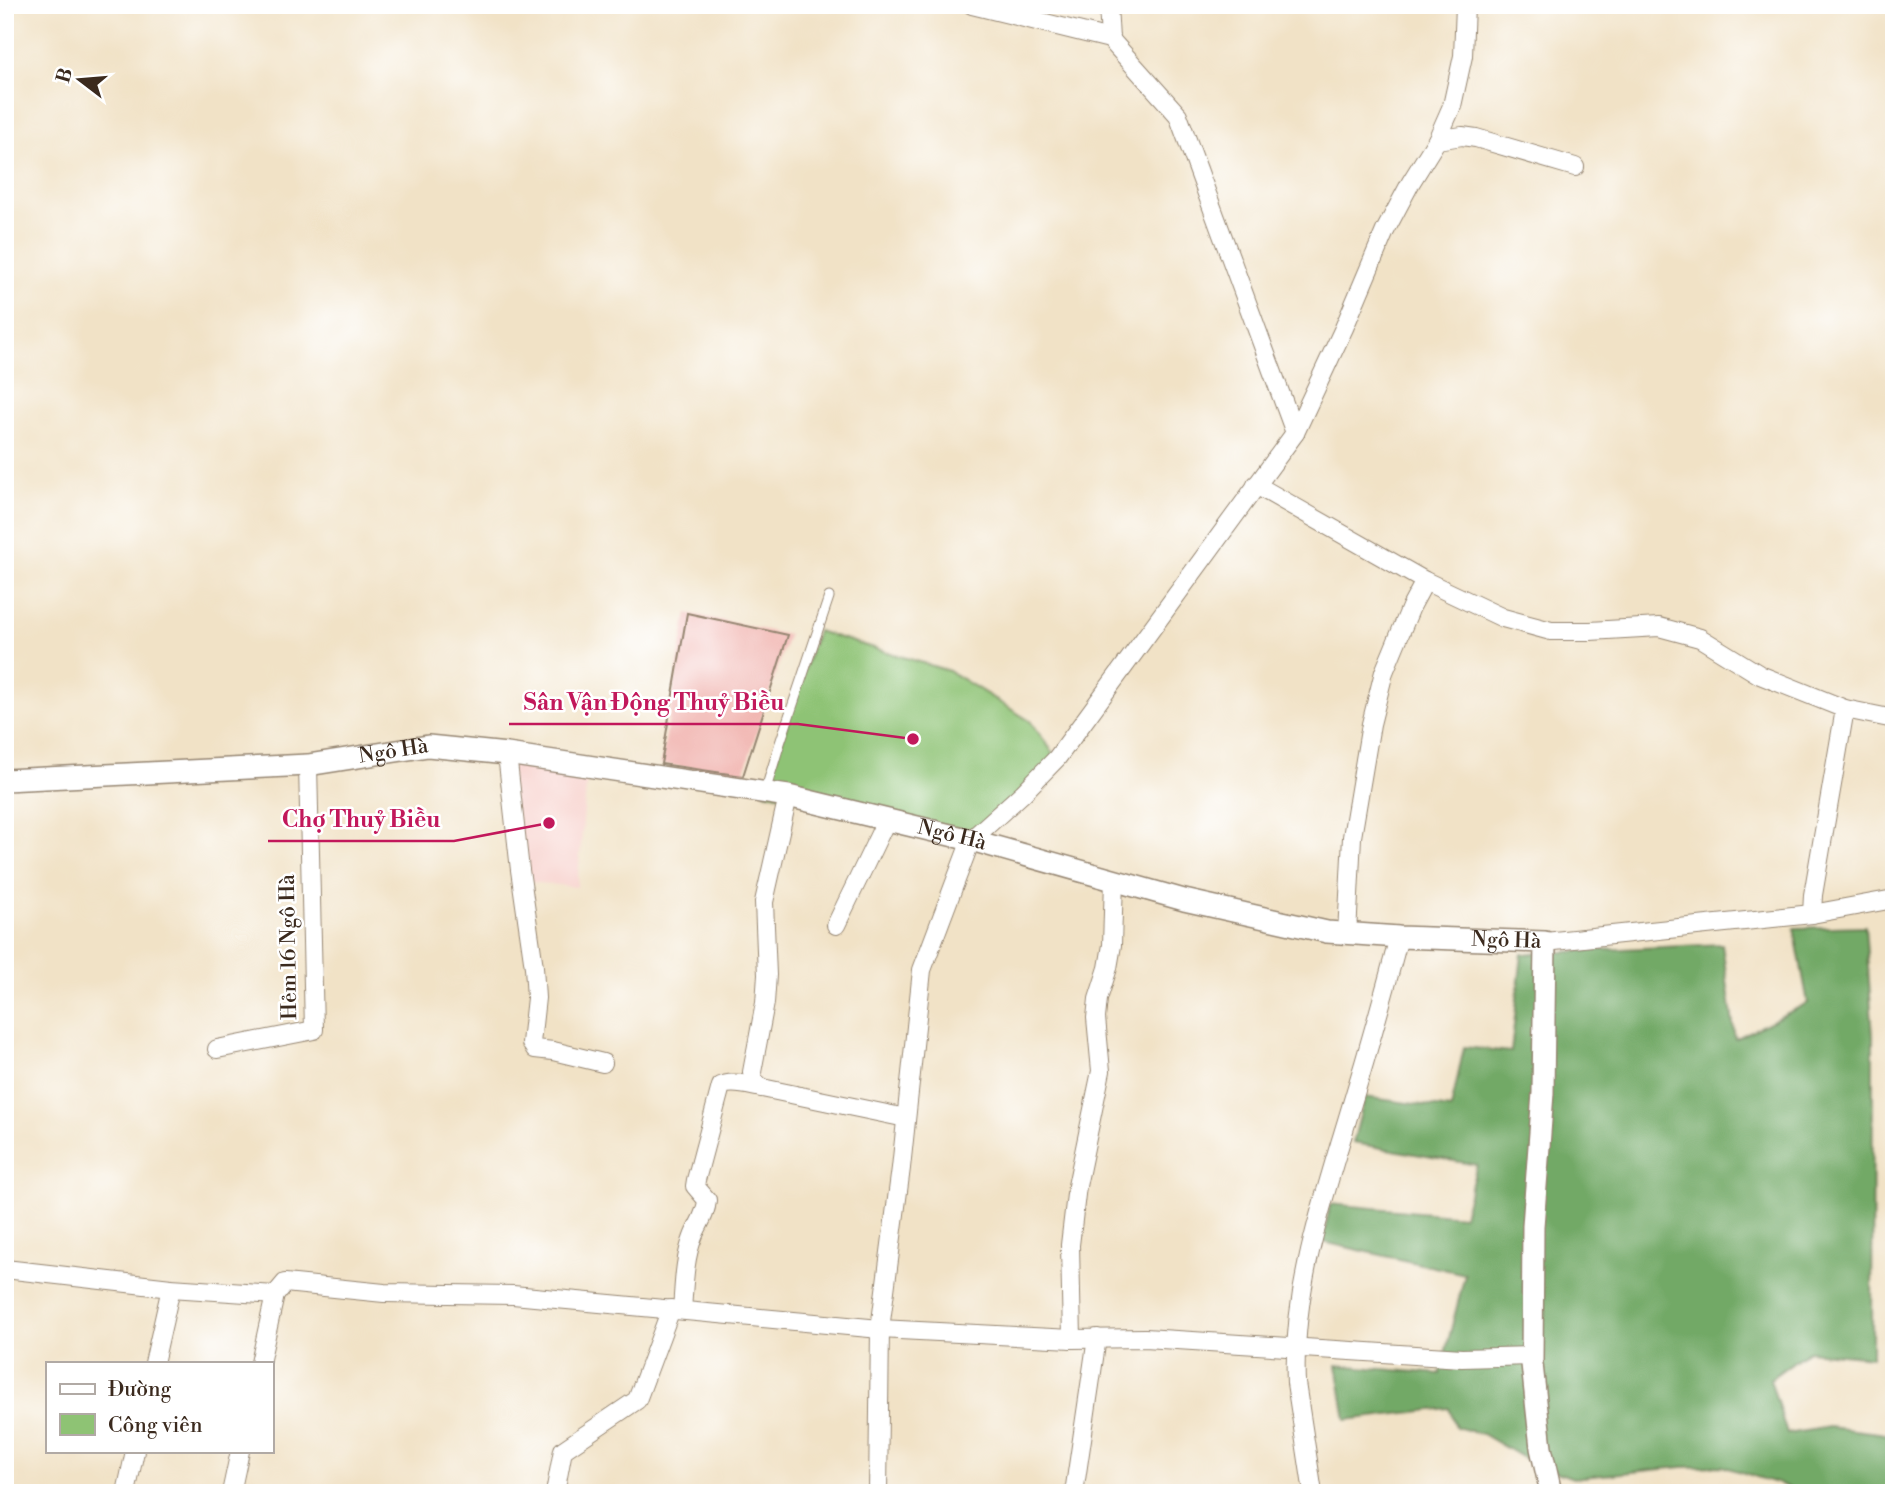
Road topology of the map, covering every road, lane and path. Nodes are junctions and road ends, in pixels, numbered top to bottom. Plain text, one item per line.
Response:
1 (972, 5) edge
2 (1108, 5) edge
3 (1465, 5) edge
4 (1110, 39) junction
5 (1437, 140) junction
6 (1575, 167) dead end
7 (1295, 433) junction
8 (1256, 485) junction
9 (1425, 581) junction
10 (829, 597) dead end
11 (1845, 709) junction
12 (1894, 719) edge
13 (507, 754) junction
14 (308, 765) junction
15 (5, 780) edge
16 (765, 792) junction
17 (788, 796) junction
18 (887, 820) junction
19 (971, 840) junction
20 (1114, 880) junction
21 (1894, 899) edge
22 (1812, 914) junction
23 (836, 925) dead end
24 (1347, 934) junction
25 (1399, 937) junction
26 (1545, 942) junction
27 (217, 1049) dead end
28 (603, 1063) dead end
29 (762, 1088) junction
30 (906, 1118) junction
31 (5, 1269) edge
32 (171, 1287) junction
33 (275, 1295) junction
34 (676, 1309) junction
35 (880, 1329) junction
36 (1097, 1338) junction
37 (1072, 1339) junction
38 (1297, 1347) junction
39 (1532, 1356) junction
40 (154, 1362) edge
41 (260, 1362) edge
42 (135, 1452) edge
43 (240, 1452) edge
44 (126, 1493) edge
45 (231, 1493) edge
46 (555, 1493) edge
47 (878, 1493) edge
48 (1074, 1493) edge
49 (1313, 1493) edge
50 (1551, 1493) edge

1 - 4 street
2 - 4 street
3 - 5 street
4 - 7 street
5 - 6 street
5 - 7 street
7 - 8 street
8 - 9 street
8 - 19 street
9 - 11 street
9 - 24 street
10 - 16 lane
11 - 12 street
11 - 22 street
13 - 14 street, Ngô Hà
13 - 16 street, Ngô Hà
13 - 28 street
14 - 15 street, Ngô Hà
14 - 27 street, Hẻm 16 Ngô Hà
16 - 17 street, Ngô Hà
17 - 18 street, Ngô Hà
17 - 29 street
18 - 19 street, Ngô Hà
18 - 23 street
19 - 20 street, Ngô Hà
19 - 30 street
20 - 24 street, Ngô Hà
20 - 37 street
21 - 22 street, Ngô Hà
22 - 26 street, Ngô Hà
24 - 25 street, Ngô Hà
25 - 26 street, Ngô Hà
25 - 38 street
26 - 39 street
29 - 30 street
29 - 34 street
30 - 35 street
31 - 32 street
32 - 33 street
32 - 40 street
33 - 34 street
33 - 41 street
34 - 35 street
34 - 46 street
35 - 37 street
35 - 47 street
36 - 37 street
36 - 38 street
36 - 48 street
38 - 39 street
38 - 49 street
39 - 50 street
42 - 44 street
43 - 45 street

